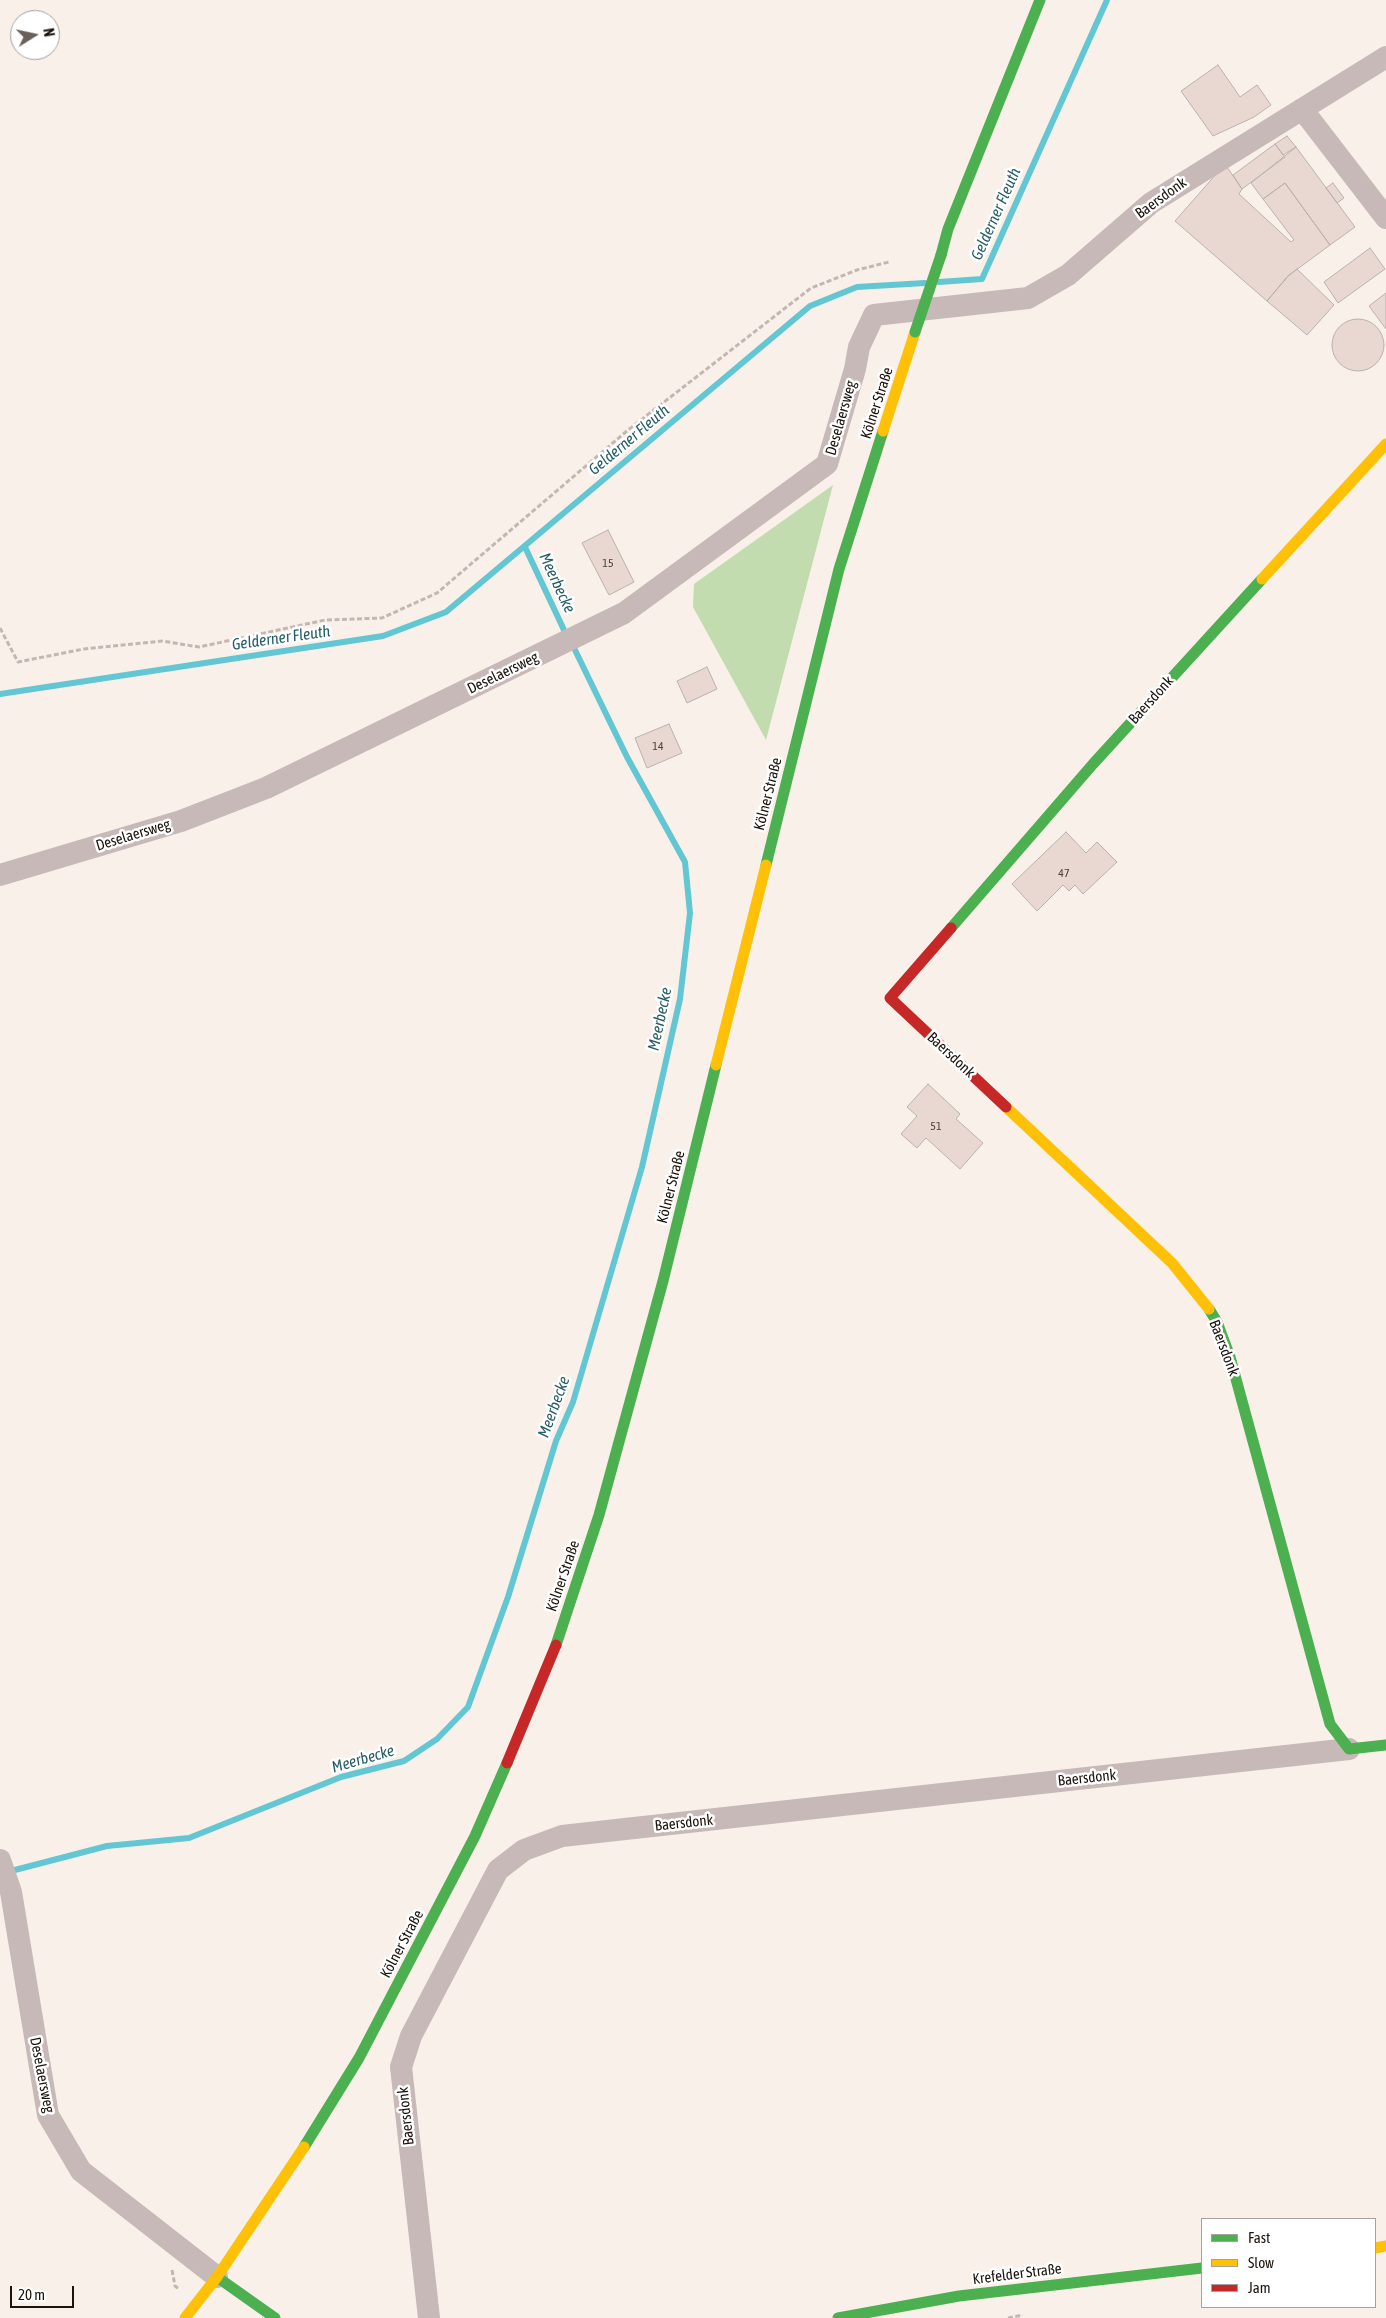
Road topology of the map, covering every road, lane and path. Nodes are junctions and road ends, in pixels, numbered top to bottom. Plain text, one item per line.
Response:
1 (1040, 0) edge
2 (1386, 57) edge
3 (1302, 109) junction
4 (1386, 218) edge
5 (889, 262) dead end
6 (874, 315) joint
7 (1386, 444) edge
8 (0, 628) edge
9 (0, 875) edge
10 (1386, 1745) edge
11 (1349, 1749) junction
12 (0, 1860) edge
13 (1201, 2268) edge
14 (217, 2277) junction
15 (184, 2318) edge
16 (275, 2318) edge
17 (429, 2318) edge
18 (838, 2318) edge

1 - 14 main road, Kölner Straße, bridge
2 - 3 street, Baersdonk
3 - 4 street
3 - 6 street, Baersdonk
5 - 8 path
6 - 9 street, Deselaersweg
7 - 11 main road, Baersdonk
10 - 11 main road, Baersdonk
11 - 17 street, Baersdonk
12 - 14 street, Deselaersweg
13 - 18 main road, Krefelder Straße
14 - 15 main road, Kölner Straße
14 - 16 main road

